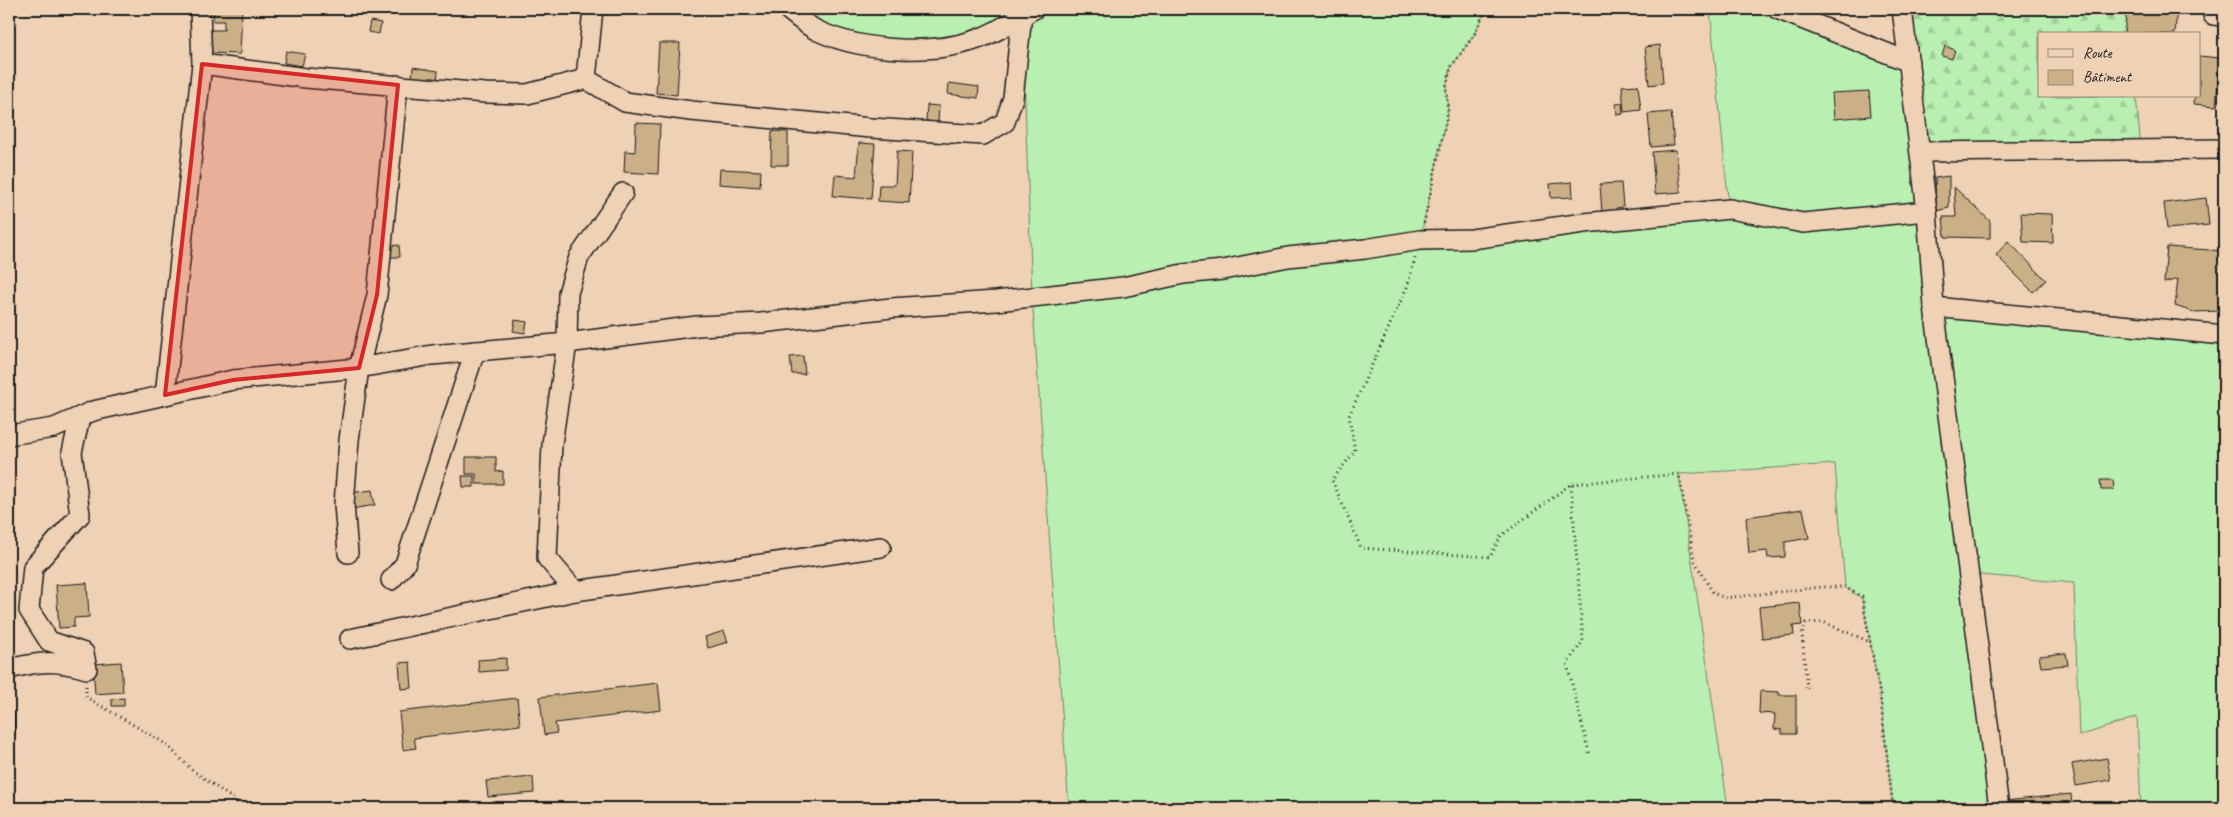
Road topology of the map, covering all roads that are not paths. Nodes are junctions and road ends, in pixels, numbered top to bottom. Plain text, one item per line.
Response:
1 (200, 9) edge
2 (593, 9) edge
3 (787, 9) edge
4 (1777, 9) edge
5 (1902, 9) edge
6 (1028, 12) edge
7 (1909, 62) junction
8 (202, 64) junction
9 (586, 79) junction
10 (398, 85) junction
11 (2224, 149) edge
12 (1920, 152) junction
13 (623, 193) dead end
14 (1927, 211) junction
15 (1934, 307) junction
16 (2224, 335) edge
17 (568, 342) junction
18 (475, 351) junction
19 (359, 368) junction
20 (165, 395) junction
21 (80, 418) junction
22 (9, 434) edge
23 (881, 547) dead end
24 (348, 553) dead end
25 (391, 580) dead end
26 (574, 592) junction
27 (350, 639) dead end
28 (9, 669) edge
29 (1999, 808) edge

1 - 8 street
2 - 9 street
3 - 6 street
4 - 7 street
5 - 7 street
6 - 9 street
7 - 12 street
8 - 10 street
8 - 20 street
9 - 10 street
10 - 19 street
11 - 12 street
12 - 14 street
13 - 17 street
14 - 15 street
14 - 17 street
15 - 16 street
15 - 29 street
17 - 18 street
17 - 26 street
18 - 19 street
18 - 25 street
19 - 20 street
19 - 24 street
20 - 21 street
21 - 22 street
21 - 28 street
23 - 26 street
26 - 27 street

